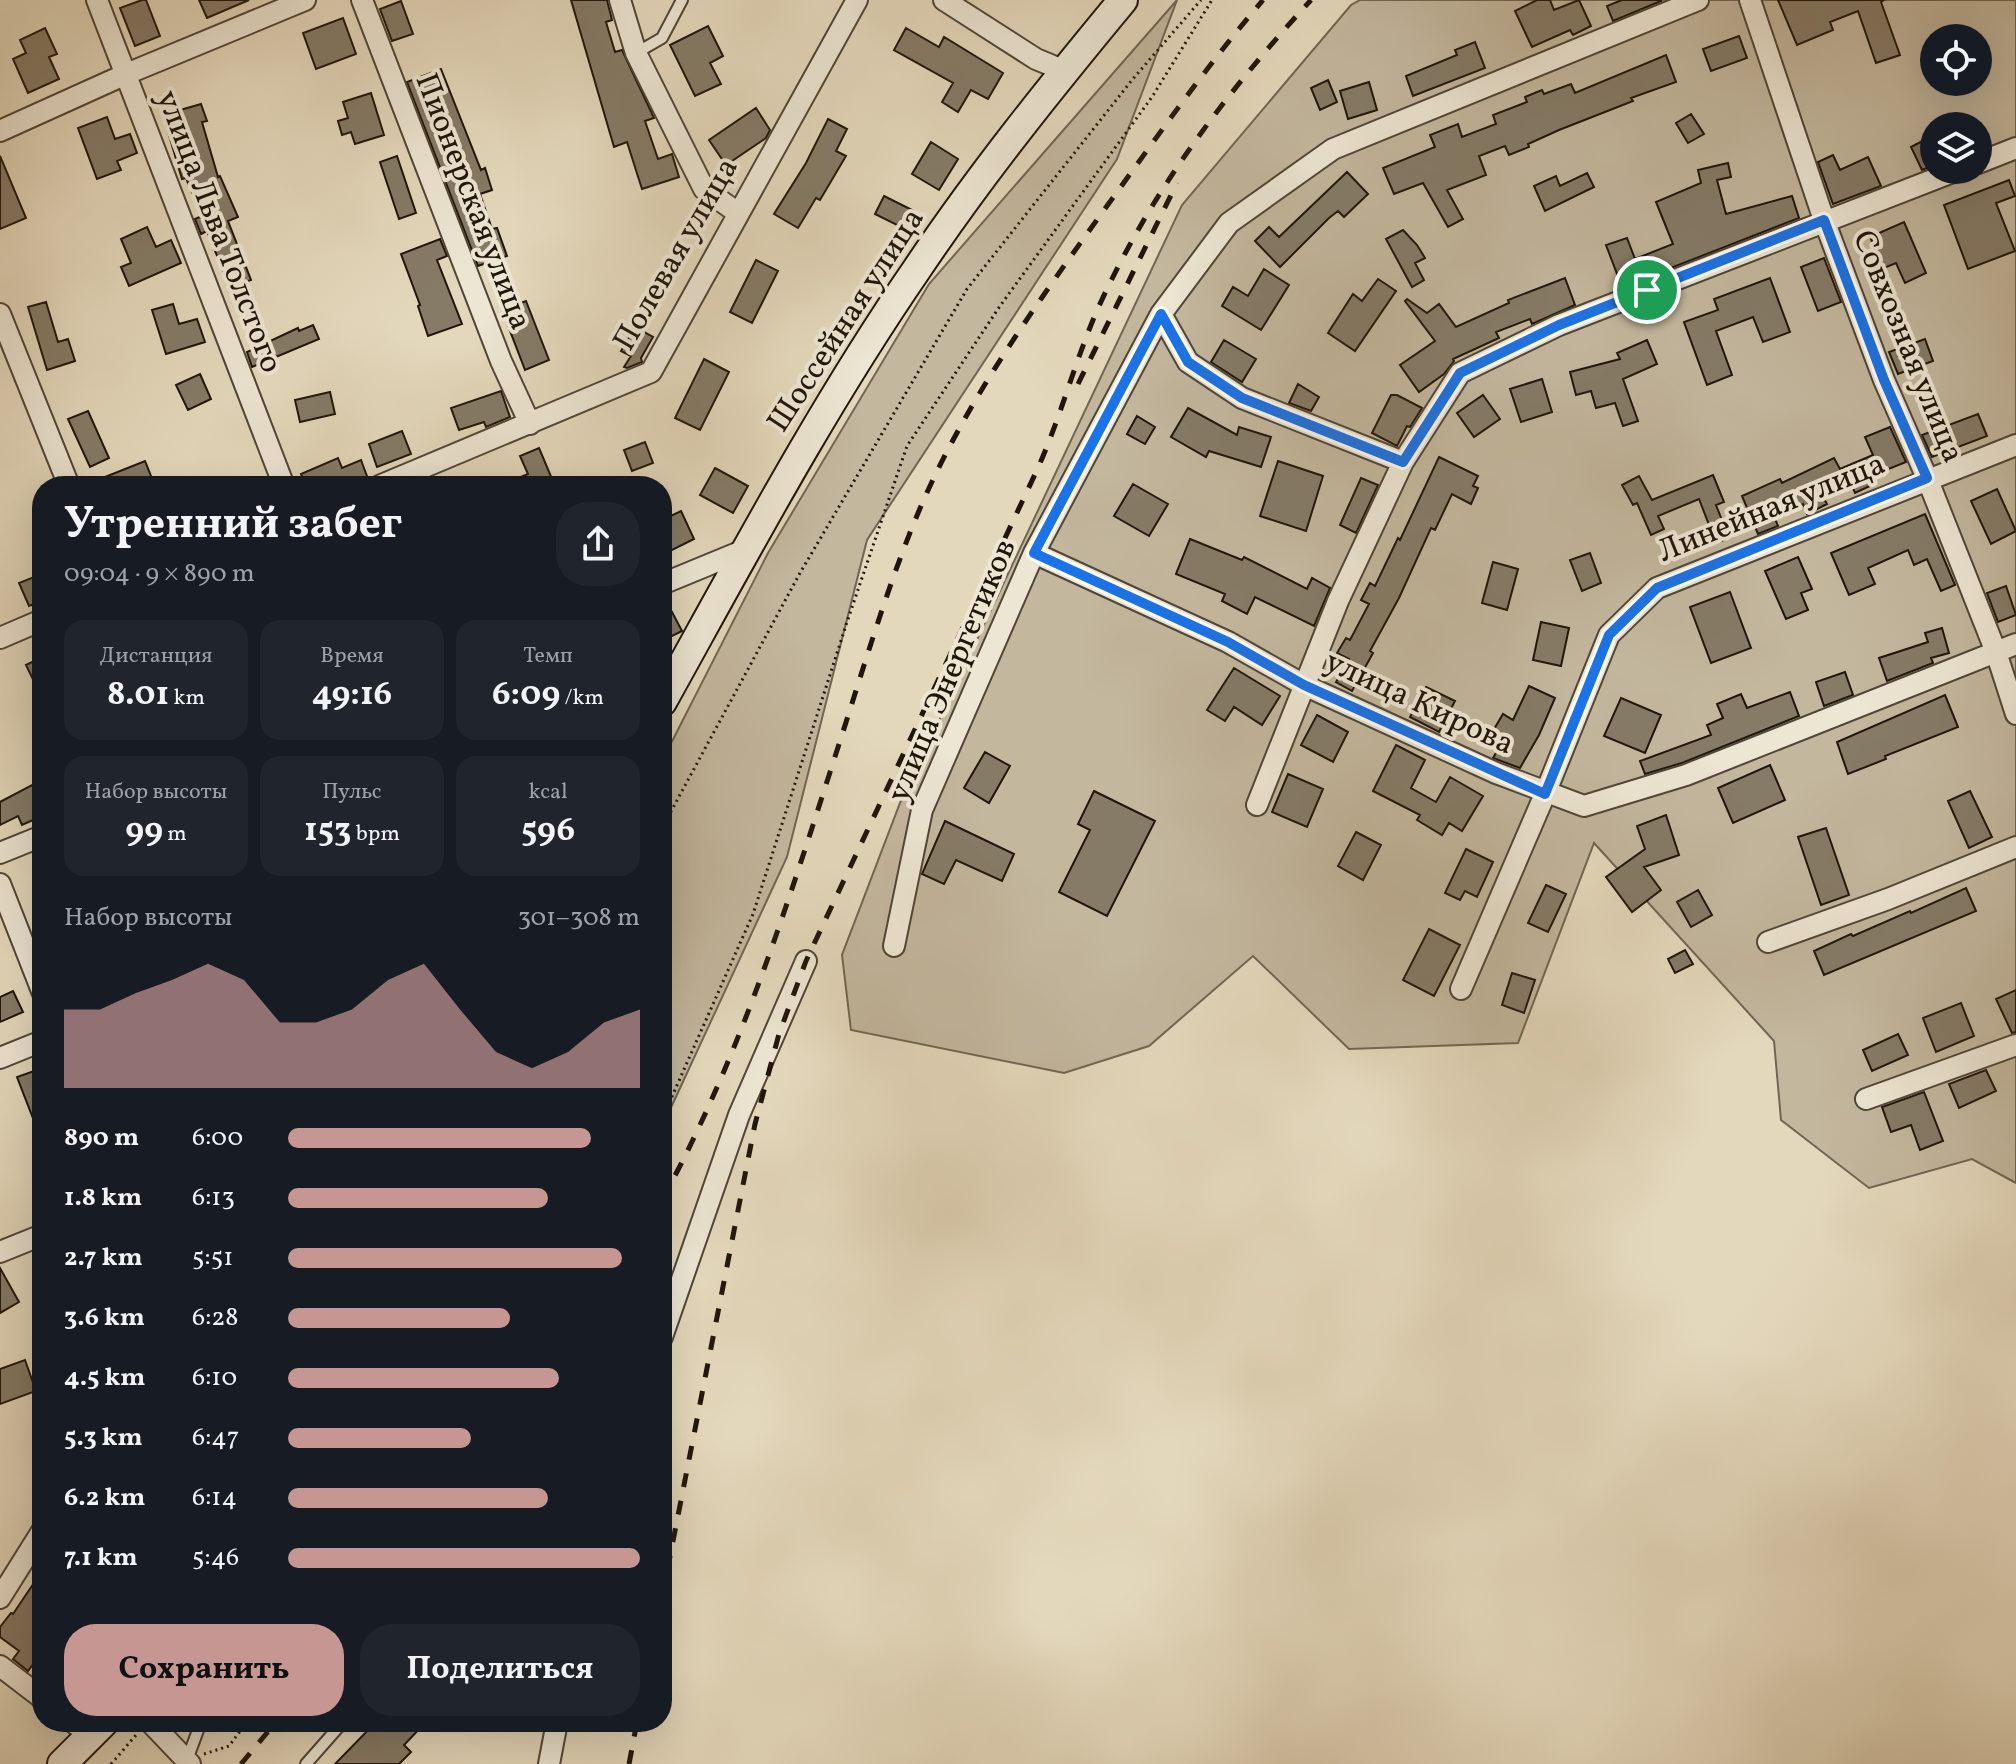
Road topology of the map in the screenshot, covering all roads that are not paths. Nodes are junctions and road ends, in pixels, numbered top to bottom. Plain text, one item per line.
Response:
1 (97, 0) edge
2 (305, 0) edge
3 (362, 0) edge
4 (620, 0) edge
5 (682, 0) edge
6 (857, 0) edge
7 (944, 0) edge
8 (1123, 0) edge
9 (1698, 0) edge
10 (1750, 0) edge
11 (636, 53) junction
12 (1065, 71) junction
13 (124, 75) junction
14 (0, 131) edge
15 (2016, 148) edge
16 (1992, 157) edge
17 (1920, 184) edge
18 (738, 213) junction
19 (1824, 220) junction
20 (0, 314) edge
21 (1161, 314) junction
22 (530, 424) junction
23 (2016, 445) edge
24 (1403, 462) junction
25 (65, 476) edge
26 (280, 476) edge
27 (403, 476) edge
28 (1927, 478) junction
29 (747, 549) junction
30 (1034, 553) junction
31 (672, 580) edge
32 (32, 624) edge
33 (0, 638) edge
34 (2016, 644) edge
35 (1996, 652) junction
36 (672, 684) edge
37 (1304, 685) junction
38 (2016, 714) edge
39 (1545, 794) junction
40 (1257, 805) dead end
41 (32, 840) edge
42 (2016, 847) edge
43 (0, 853) edge
44 (0, 884) edge
45 (1768, 942) dead end
46 (894, 946) dead end
47 (806, 961) dead end
48 (32, 966) edge
49 (1461, 989) dead end
50 (32, 1045) edge
51 (2016, 1045) edge
52 (0, 1058) edge
53 (1866, 1099) dead end
54 (32, 1239) edge
55 (0, 1252) edge
56 (672, 1307) edge
57 (32, 1547) edge
58 (0, 1598) edge
59 (0, 1666) edge
60 (32, 1690) edge
61 (85, 1732) edge
62 (150, 1732) edge
63 (198, 1732) edge
64 (334, 1732) edge
65 (555, 1732) edge
66 (188, 1762) edge
67 (62, 1764) edge
68 (306, 1764) edge
69 (549, 1764) edge

1 - 13 street, улица Льва Толстого
2 - 13 street
3 - 22 street, Пионерская улица
4 - 11 street
5 - 11 lane
6 - 18 street, Полевая улица
7 - 12 street
8 - 12 main road, Шоссейная улица
9 - 21 street, улица Энергетиков
10 - 19 street, Совхозная улица
11 - 18 street
12 - 29 main road, Шоссейная улица
13 - 14 street
13 - 26 street, улица Льва Толстого
15 - 16 street
17 - 19 street
18 - 22 street, Полевая улица
19 - 24 street
19 - 28 street, Совхозная улица
20 - 25 street
21 - 24 street
21 - 30 street, улица Энергетиков
22 - 27 street, Полевая улица
23 - 28 street, Линейная улица
24 - 37 street
28 - 35 street, Совхозная улица
28 - 39 street, Линейная улица
29 - 31 street
29 - 36 main road, Шоссейная улица
30 - 37 street, улица Кирова
30 - 46 street, улица Энергетиков
32 - 33 street
34 - 35 street, улица Кирова
35 - 38 street, Совхозная улица
35 - 39 street, улица Кирова
37 - 39 street, улица Кирова
37 - 40 street
39 - 49 street, Линейная улица
41 - 43 street
42 - 45 street
44 - 48 street
47 - 56 street
50 - 52 street
51 - 53 street
54 - 55 street
57 - 58 street
59 - 60 street
61 - 67 main road
62 - 66 street
63 - 66 lane
64 - 68 lane
65 - 69 street

